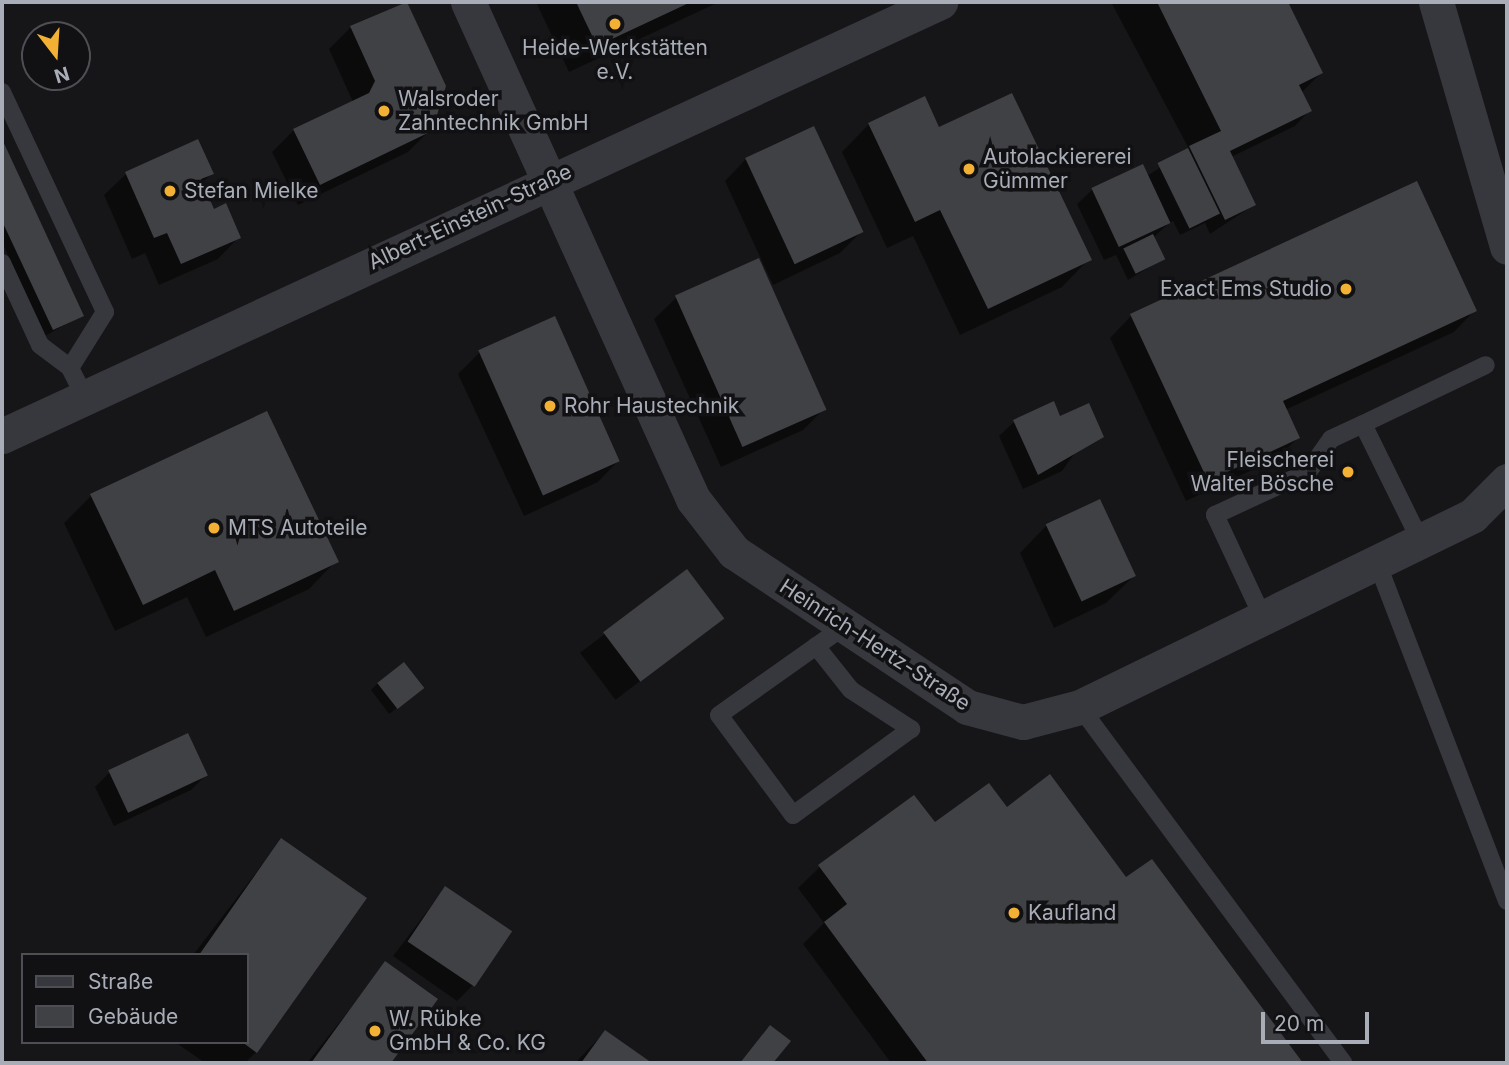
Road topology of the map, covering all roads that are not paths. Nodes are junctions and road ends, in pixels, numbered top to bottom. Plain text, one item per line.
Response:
1 (468, 2) edge
2 (940, 2) edge
3 (1436, 2) edge
4 (2, 92) edge
5 (549, 179) junction
6 (1507, 247) edge
7 (2, 262) edge
8 (1486, 365) dead end
9 (77, 383) junction
10 (1363, 424) junction
11 (2, 436) edge
12 (1507, 481) edge
13 (1421, 542) junction
14 (1378, 565) junction
15 (1264, 620) junction
16 (829, 637) junction
17 (1080, 707) junction
18 (1507, 901) edge
19 (1343, 1063) edge

1 - 5 street, Heinrich-Hertz-Straße
2 - 5 street, Albert-Einstein-Straße
3 - 6 street
4 - 9 lane
5 - 9 street, Albert-Einstein-Straße
5 - 16 street, Heinrich-Hertz-Straße
7 - 9 lane
8 - 10 lane
9 - 11 street, Albert-Einstein-Straße
10 - 13 lane
10 - 15 lane
12 - 13 street, Heinrich-Hertz-Straße
13 - 14 street, Heinrich-Hertz-Straße
14 - 15 street, Heinrich-Hertz-Straße
14 - 18 lane
15 - 17 street, Heinrich-Hertz-Straße
16 - 16 lane
16 - 17 street, Heinrich-Hertz-Straße
17 - 19 lane

